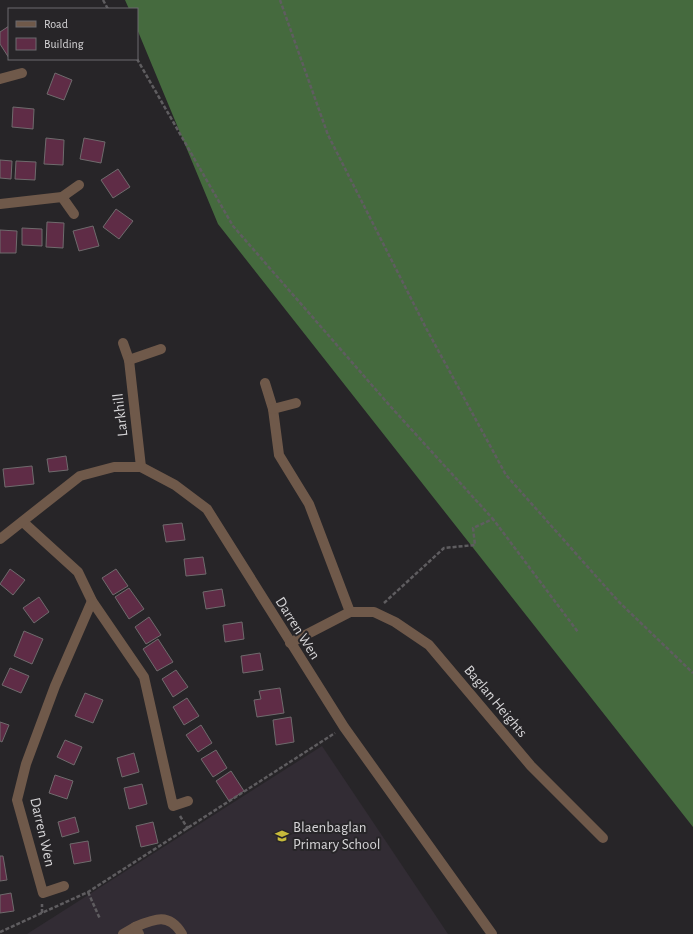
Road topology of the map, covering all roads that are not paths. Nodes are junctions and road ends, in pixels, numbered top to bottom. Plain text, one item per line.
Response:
1 (22, 73) dead end
2 (0, 80) edge
3 (79, 184) dead end
4 (62, 197) junction
5 (0, 204) edge
6 (74, 214) dead end
7 (122, 343) dead end
8 (161, 349) dead end
9 (129, 360) junction
10 (265, 383) dead end
11 (296, 402) dead end
12 (273, 409) junction
13 (142, 467) junction
14 (23, 522) junction
15 (0, 539) edge
16 (92, 601) junction
17 (350, 612) junction
18 (290, 643) junction
19 (188, 801) dead end
20 (603, 838) dead end
21 (64, 886) dead end
22 (137, 931) edge
23 (123, 934) edge
24 (182, 934) edge
25 (492, 934) edge

1 - 2 street
3 - 4 street
4 - 5 street
4 - 6 street
7 - 9 street, Larkhill
8 - 9 street
9 - 13 street, Larkhill
10 - 12 street
11 - 12 street
12 - 17 street
13 - 14 street, Darren Wen
13 - 18 street, Darren Wen
14 - 15 street, Darren Wen
14 - 16 street
16 - 19 street
16 - 21 street, Darren Wen
17 - 18 street, Baglan Heights
17 - 20 street, Baglan Heights
18 - 25 street, Darren Wen
22 - 23 street
22 - 24 street

